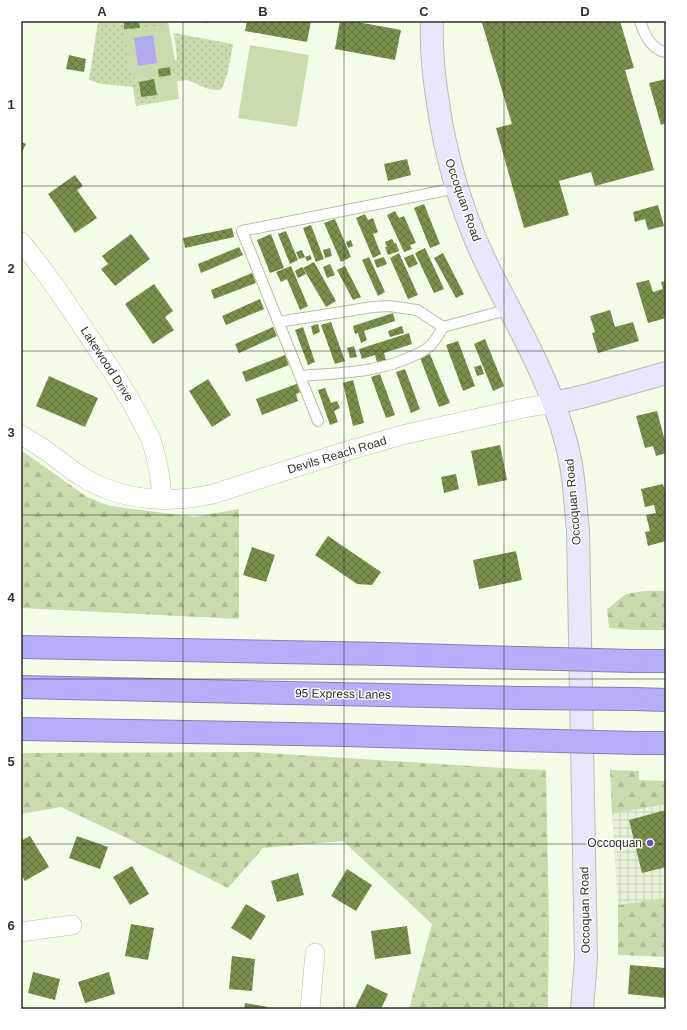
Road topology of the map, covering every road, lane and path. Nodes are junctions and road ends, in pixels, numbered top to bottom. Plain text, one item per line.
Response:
1 (432, 21) edge
2 (640, 21) edge
3 (666, 52) edge
4 (457, 188) junction
5 (21, 242) edge
6 (510, 310) junction
7 (278, 322) junction
8 (443, 327) junction
9 (666, 373) edge
10 (300, 376) junction
11 (554, 403) junction
12 (318, 422) dead end
13 (21, 435) edge
14 (162, 500) junction
15 (21, 647) edge
16 (666, 661) edge
17 (21, 687) edge
18 (666, 700) edge
19 (21, 729) edge
20 (666, 743) edge
21 (72, 925) dead end
22 (21, 932) edge
23 (316, 953) dead end
24 (310, 1009) edge
25 (582, 1009) edge

1 - 4 main road, Occoquan Road
2 - 3 lane
4 - 6 main road, Occoquan Road
4 - 7 lane
5 - 14 street, Lakewood Drive
6 - 8 lane
6 - 11 main road, Occoquan Road
7 - 8 lane
7 - 10 lane
8 - 10 lane
9 - 11 main road, Devils Reach Road
10 - 12 lane
11 - 14 street, Devils Reach Road
11 - 25 main road, Occoquan Road
13 - 14 street, Devils Reach Road
15 - 16 highway, bridge
17 - 18 highway, 95 Express Lanes, bridge
19 - 20 highway, bridge
21 - 22 street
23 - 24 street

